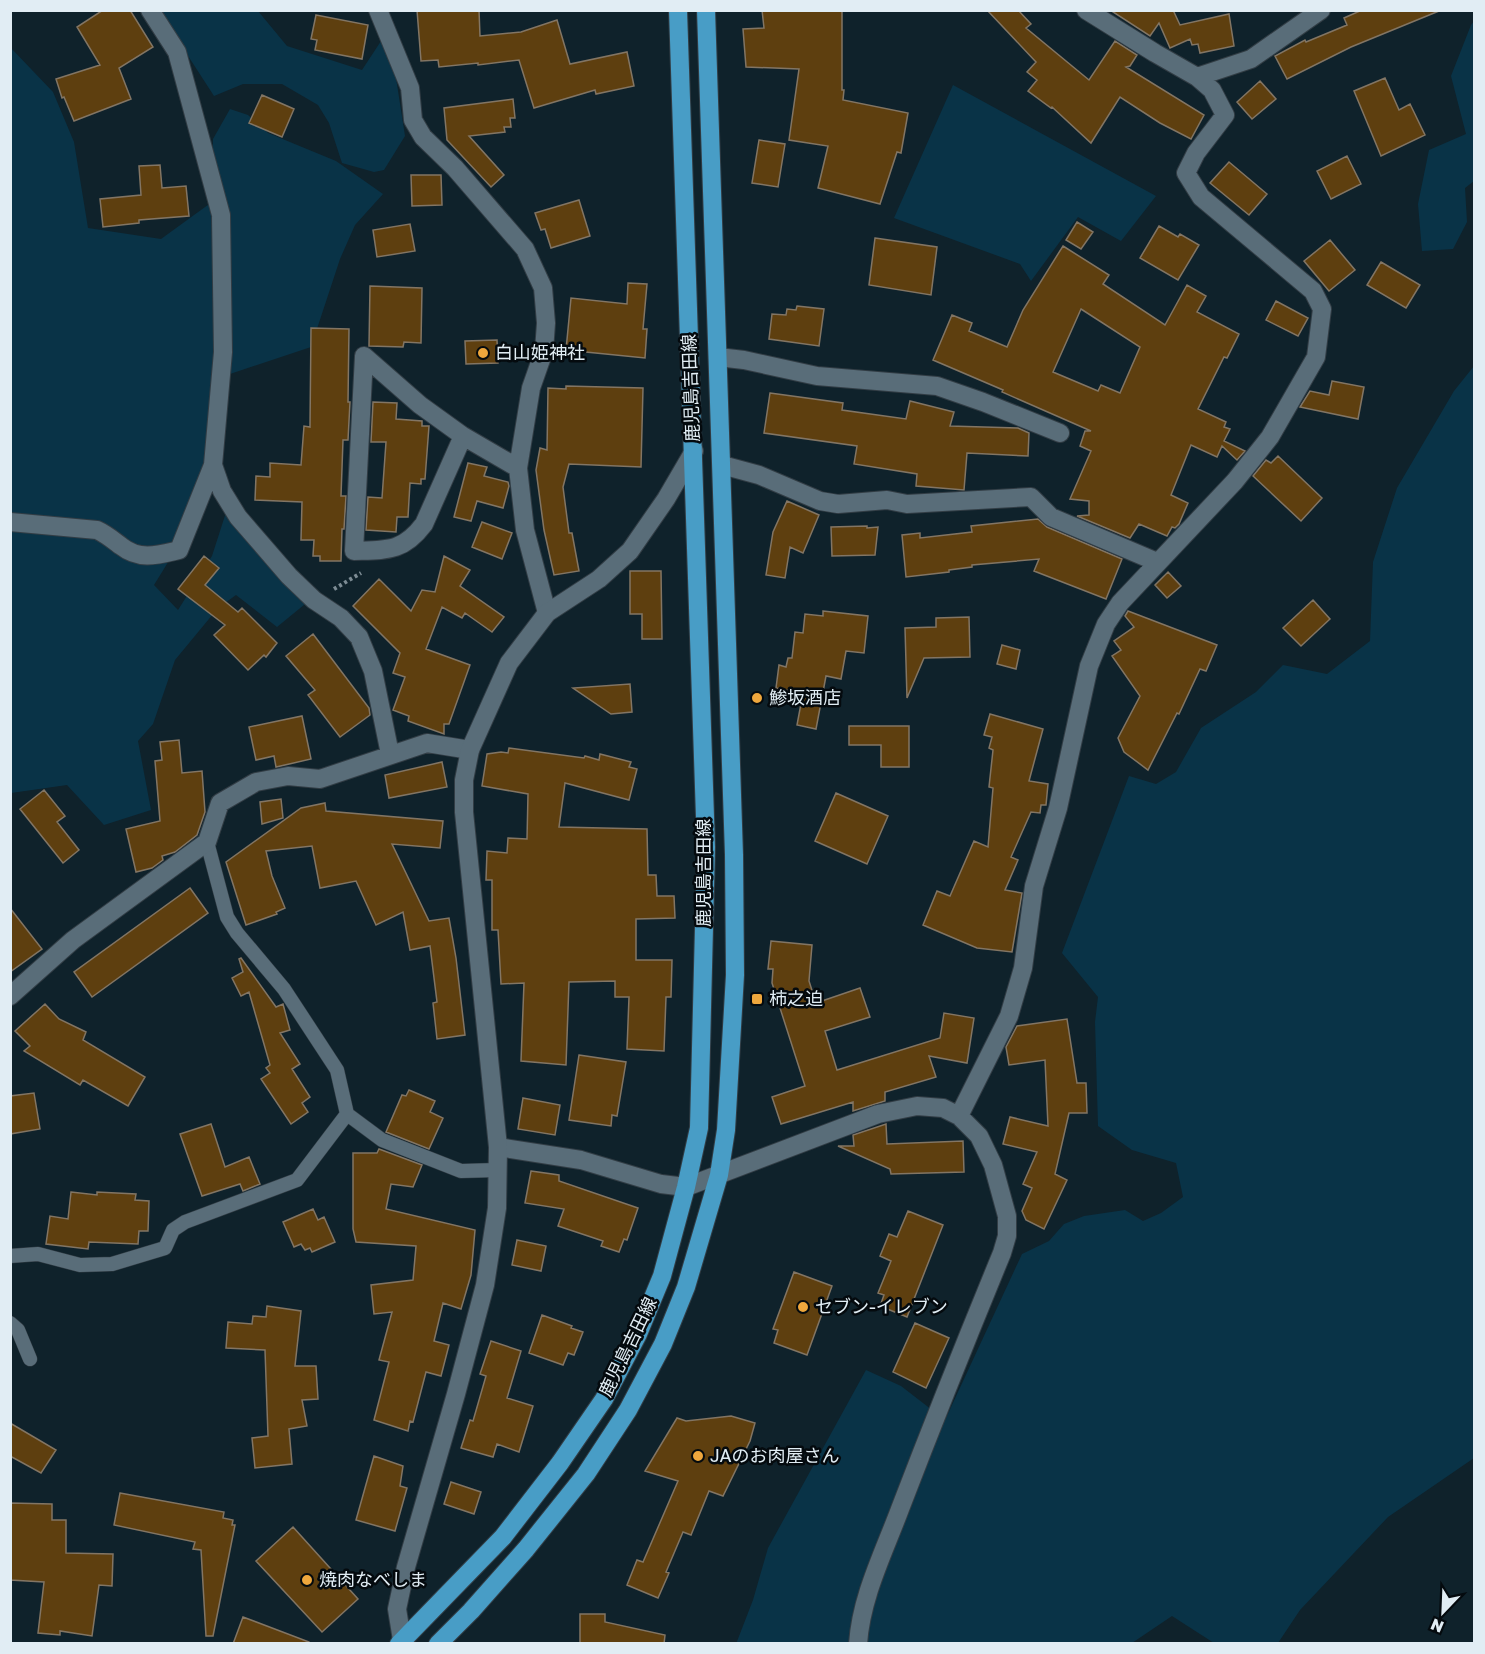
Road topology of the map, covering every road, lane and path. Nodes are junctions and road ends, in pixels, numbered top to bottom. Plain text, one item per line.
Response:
1 (150, 10) edge
2 (378, 10) edge
3 (678, 10) edge
4 (706, 10) edge
5 (1086, 10) edge
6 (1321, 10) edge
7 (1197, 76) junction
8 (718, 357) junction
9 (1060, 433) dead end
10 (463, 436) junction
11 (694, 451) junction
12 (213, 465) junction
13 (722, 465) junction
14 (518, 468) junction
15 (10, 522) edge
16 (1157, 562) junction
17 (362, 572) dead end
18 (314, 600) junction
19 (547, 613) junction
20 (470, 750) junction
21 (390, 754) junction
22 (207, 842) junction
23 (10, 996) edge
24 (346, 1114) junction
25 (959, 1116) junction
26 (498, 1147) junction
27 (497, 1170) junction
28 (719, 1175) junction
29 (686, 1187) junction
30 (10, 1256) edge
31 (10, 1323) edge
32 (30, 1359) dead end
33 (400, 1642) edge
34 (438, 1644) edge
35 (858, 1644) edge

1 - 12 street
2 - 14 street
3 - 11 main road, 鹿児島吉田線
4 - 8 main road, 鹿児島吉田線
5 - 7 street
6 - 7 street
7 - 16 street
8 - 9 street
8 - 13 main road, 鹿児島吉田線
10 - 10 street
10 - 14 street
11 - 19 street
11 - 29 main road, 鹿児島吉田線
12 - 15 street
12 - 18 street
13 - 16 street
13 - 28 main road, 鹿児島吉田線
14 - 19 street
16 - 25 street
17 - 18 path
18 - 21 street
19 - 20 street
20 - 21 street
20 - 26 street
21 - 22 street
22 - 23 street
22 - 24 lane
24 - 27 lane
24 - 30 lane
25 - 28 street
25 - 35 street
26 - 27 street
26 - 29 street
27 - 33 street
28 - 29 street
28 - 34 main road, 鹿児島吉田線
29 - 33 main road, 鹿児島吉田線
31 - 32 lane

